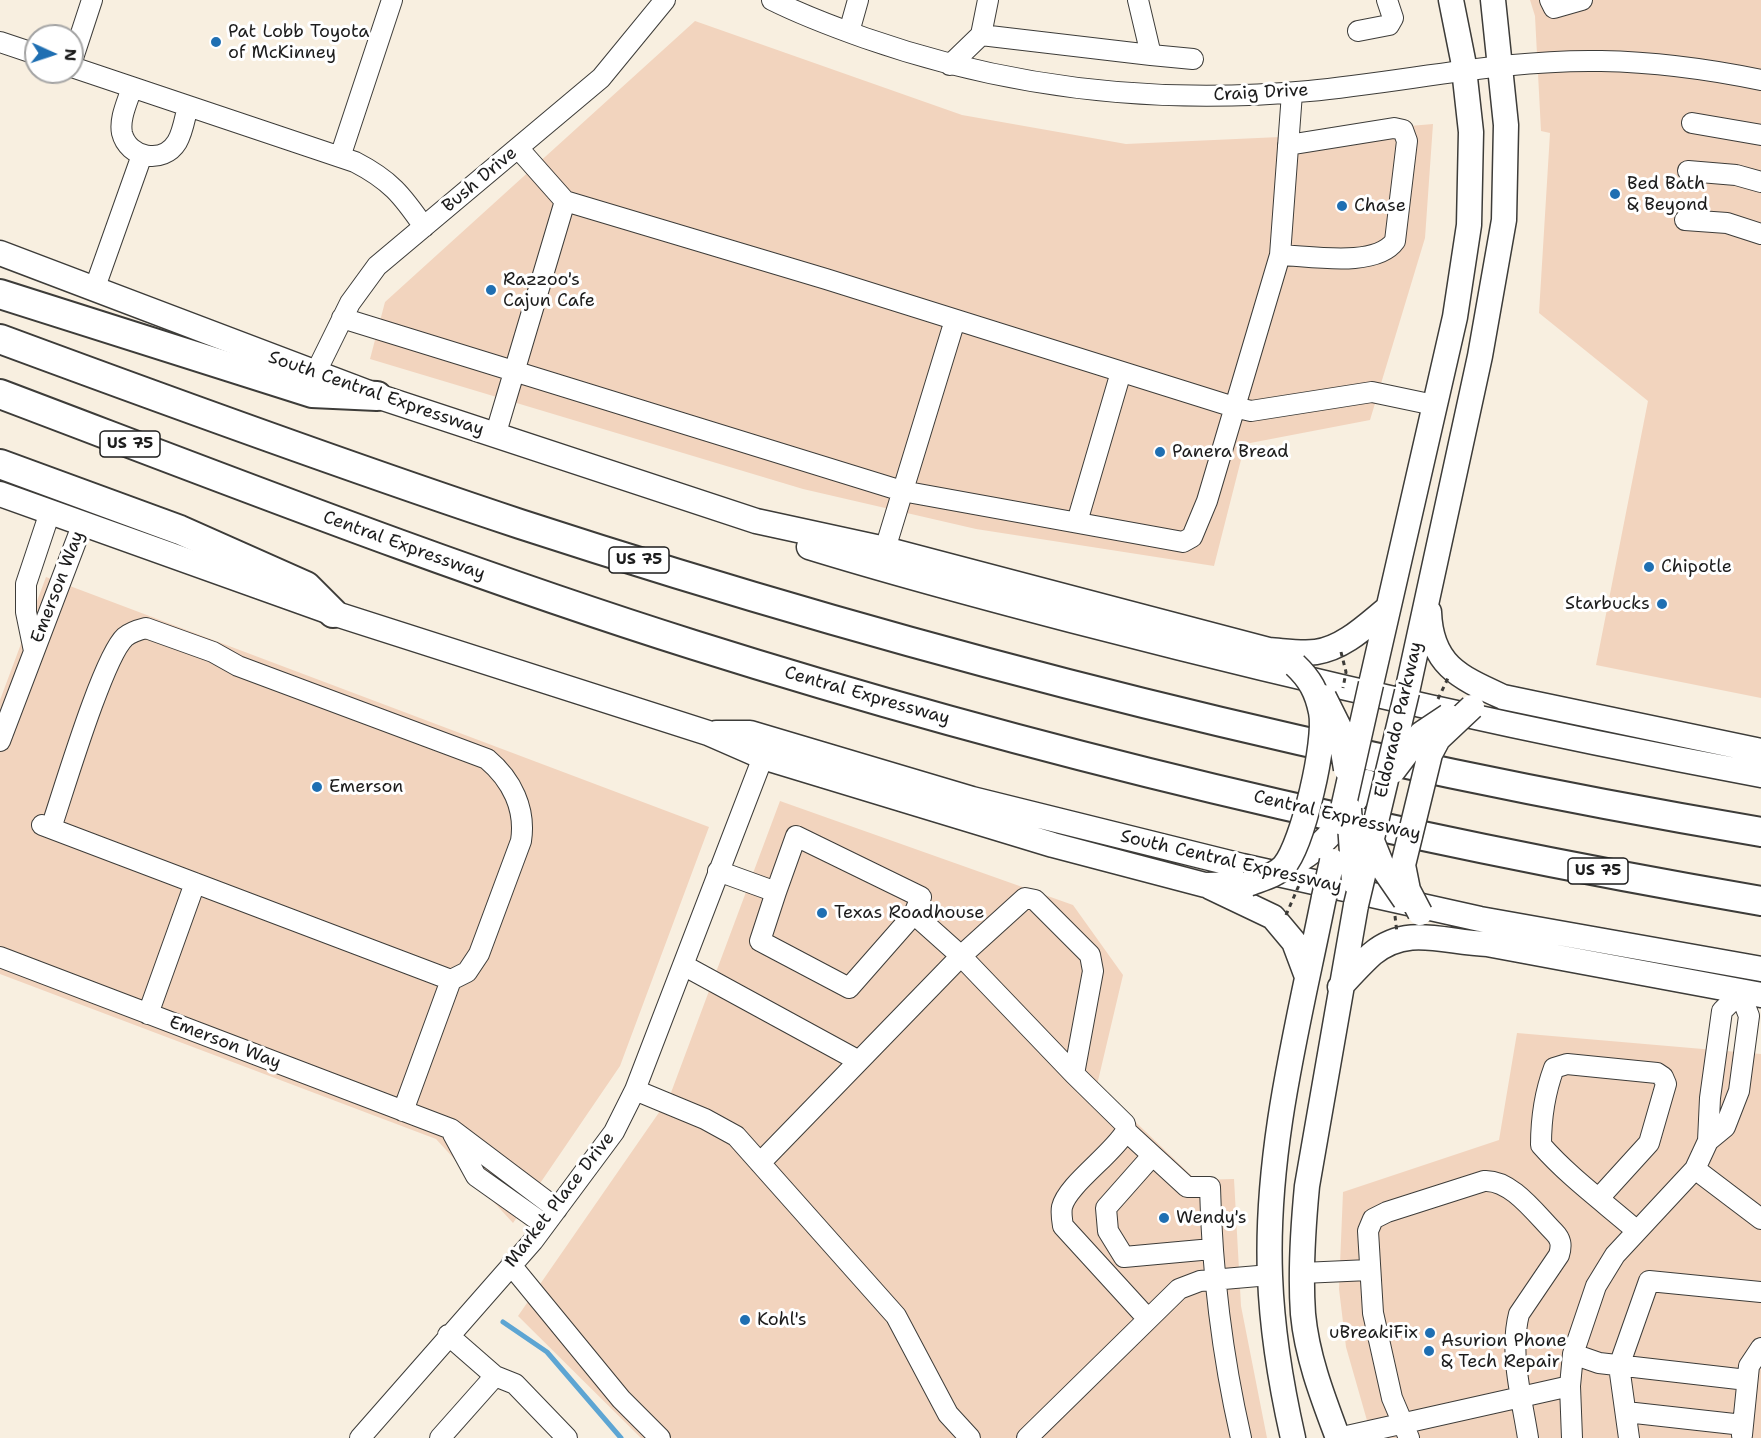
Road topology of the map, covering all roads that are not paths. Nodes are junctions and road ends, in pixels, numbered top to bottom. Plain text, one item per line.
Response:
1 (92, 0) edge
2 (392, 0) edge
3 (665, 0) edge
4 (772, 0) edge
5 (858, 0) edge
6 (988, 0) edge
7 (1138, 0) edge
8 (1387, 0) edge
9 (1451, 0) edge
10 (1492, 0) edge
11 (1550, 0) edge
12 (1582, 0) edge
13 (84, 24) edge
14 (1358, 31) dead end
15 (849, 32) junction
16 (981, 34) junction
17 (0, 42) edge
18 (24, 50) edge
19 (1151, 55) junction
20 (1192, 59) dead end
21 (950, 65) junction
22 (1502, 67) junction
23 (84, 71) edge
24 (1465, 72) junction
25 (1761, 81) edge
26 (132, 87) junction
27 (1292, 93) junction
28 (188, 106) junction
29 (1692, 123) dead end
30 (1761, 135) edge
31 (1288, 145) junction
32 (518, 148) junction
33 (142, 155) junction
34 (340, 157) junction
35 (1688, 171) dead end
36 (1761, 182) edge
37 (565, 201) junction
38 (1685, 220) dead end
39 (424, 227) junction
40 (1761, 234) edge
41 (0, 253) edge
42 (1280, 255) junction
43 (94, 290) junction
44 (0, 294) edge
45 (342, 318) junction
46 (955, 320) junction
47 (0, 339) edge
48 (515, 371) junction
49 (1121, 372) junction
50 (315, 374) junction
51 (0, 394) edge
52 (377, 396) junction
53 (1434, 405) junction
54 (30, 406) junction
55 (1234, 407) junction
56 (0, 408) edge
57 (495, 436) junction
58 (0, 464) edge
59 (902, 491) junction
60 (0, 494) edge
61 (50, 512) junction
62 (756, 521) junction
63 (1077, 522) junction
64 (82, 523) junction
65 (885, 549) junction
66 (1429, 592) junction
67 (1388, 608) junction
68 (333, 613) junction
69 (1269, 650) junction
70 (34, 651) junction
71 (1312, 684) junction
72 (1503, 697) junction
73 (1472, 707) junction
74 (708, 733) junction
75 (0, 741) edge
76 (1761, 751) edge
77 (763, 757) junction
78 (1761, 775) edge
79 (1360, 809) junction
80 (1761, 832) edge
81 (1282, 868) junction
82 (718, 871) junction
83 (195, 883) junction
84 (1205, 885) junction
85 (776, 892) junction
86 (1761, 901) edge
87 (914, 914) junction
88 (1424, 917) junction
89 (1487, 944) junction
90 (961, 956) junction
91 (0, 957) edge
92 (683, 965) junction
93 (1761, 969) edge
94 (1306, 974) junction
95 (451, 980) junction
96 (1340, 987) junction
97 (1750, 994) edge
98 (148, 1014) junction
99 (859, 1061) junction
100 (1074, 1074) junction
101 (635, 1090) junction
102 (403, 1111) junction
103 (451, 1129) junction
104 (1126, 1131) junction
105 (1279, 1134) junction
106 (1708, 1141) junction
107 (1152, 1156) junction
108 (760, 1163) junction
109 (1695, 1169) junction
110 (1599, 1198) junction
111 (557, 1209) junction
112 (1761, 1219) edge
113 (545, 1225) junction
114 (1637, 1231) junction
115 (1212, 1248) junction
116 (511, 1265) junction
117 (1369, 1270) junction
118 (1302, 1273) junction
119 (1270, 1275) junction
120 (1214, 1280) junction
121 (1761, 1292) edge
122 (1148, 1319) junction
123 (448, 1335) junction
124 (1761, 1348) edge
125 (1573, 1354) junction
126 (1618, 1366) junction
127 (495, 1376) junction
128 (1747, 1380) junction
129 (1570, 1386) junction
130 (1521, 1398) junction
131 (1626, 1412) junction
132 (1407, 1431) edge
133 (1743, 1431) edge
134 (362, 1437) edge
135 (440, 1438) edge
136 (567, 1438) edge
137 (660, 1438) edge
138 (970, 1438) edge
139 (1027, 1438) edge
140 (1241, 1438) edge
141 (1293, 1438) edge
142 (1324, 1438) edge
143 (1338, 1438) edge
144 (1528, 1438) edge
145 (1572, 1438) edge
146 (1629, 1438) edge

1 - 13 street
2 - 34 street
3 - 32 street, Bush Drive
4 - 15 street, Craig Drive
5 - 15 street
6 - 16 street
7 - 19 street
8 - 14 street
9 - 24 main road, Eldorado Parkway
10 - 22 main road, Eldorado Parkway
11 - 12 street
15 - 21 street, Craig Drive
16 - 19 street
16 - 21 street
17 - 18 street
19 - 20 street
21 - 27 street, Craig Drive
22 - 24 street, Craig Drive
22 - 25 street, Craig Drive
22 - 66 main road, Eldorado Parkway
23 - 26 street
24 - 27 street, Craig Drive
24 - 53 main road, Eldorado Parkway
26 - 28 street
26 - 33 street
27 - 31 street
28 - 33 street
28 - 34 street
29 - 30 street
31 - 42 street
31 - 42 street
32 - 37 street
32 - 39 street, Bush Drive
33 - 43 street
34 - 39 street
35 - 36 street
37 - 46 street
37 - 48 street
38 - 40 street
39 - 45 street, Bush Drive
41 - 43 main road, South Central Expressway
42 - 55 street
43 - 50 main road, South Central Expressway
44 - 52 highway
45 - 48 street
45 - 50 street, Bush Drive
46 - 49 street
46 - 59 street
47 - 80 highway, US 75
48 - 57 street
48 - 59 street
49 - 55 street
49 - 63 street
50 - 52 main road, South Central Expressway
51 - 54 highway, Central Expressway / US 75
52 - 57 main road, South Central Expressway
53 - 55 street
53 - 67 main road, Eldorado Parkway
54 - 56 highway
54 - 86 highway, Central Expressway / US 75
55 - 63 street
57 - 62 main road, South Central Expressway
58 - 68 highway
59 - 63 street
59 - 65 street
60 - 61 main road, South Central Expressway
61 - 64 main road, South Central Expressway
61 - 70 street, Emerson Way
62 - 65 main road, South Central Expressway
62 - 78 main road, South Central Expressway
64 - 68 main road, South Central Expressway
64 - 70 street, Emerson Way
65 - 69 main road, South Central Expressway
66 - 72 main road
66 - 79 main road, Eldorado Parkway, bridge
67 - 69 main road
67 - 79 main road, Eldorado Parkway, bridge
68 - 74 main road, South Central Expressway
69 - 71 main road, bridge
70 - 75 street, Emerson Way
71 - 79 main road, bridge
71 - 81 main road, bridge
72 - 73 main road
72 - 76 main road
73 - 79 main road, bridge
73 - 88 main road, bridge
74 - 77 main road, South Central Expressway
74 - 93 main road, South Central Expressway
77 - 82 street, Market Place Drive
77 - 84 main road, South Central Expressway
79 - 81 main road
79 - 88 main road, bridge
79 - 94 main road, bridge
79 - 96 main road, bridge
81 - 84 main road, bridge
82 - 85 street
82 - 92 street, Market Place Drive
83 - 95 street
83 - 95 street
83 - 98 street
84 - 94 main road
85 - 87 street
85 - 87 street
87 - 90 street
88 - 89 main road
89 - 96 main road
89 - 97 main road
90 - 99 street
90 - 100 street
90 - 100 street
91 - 98 street, Emerson Way
92 - 99 street
92 - 101 street, Market Place Drive
94 - 105 main road
95 - 102 street
96 - 118 main road
97 - 106 street
97 - 106 street
98 - 102 street, Emerson Way
99 - 108 street
100 - 104 street
101 - 108 street
101 - 111 street, Market Place Drive
102 - 103 street, Emerson Way
103 - 111 street, Emerson Way
103 - 113 street
104 - 107 street
104 - 122 street
105 - 118 main road
105 - 119 main road
106 - 109 street
107 - 115 street
107 - 115 street
108 - 138 street
109 - 112 street
109 - 114 street
110 - 110 street
110 - 114 street
111 - 113 street, Market Place Drive
113 - 116 street, Market Place Drive
114 - 125 street
115 - 120 street
116 - 123 street, Market Place Drive
116 - 137 street
117 - 118 street
117 - 130 street
117 - 132 street
118 - 143 main road
119 - 120 street
119 - 141 main road
119 - 142 main road
120 - 122 street
120 - 140 street
121 - 126 street
122 - 139 street
123 - 127 street
123 - 134 street, Market Place Drive
124 - 128 street
125 - 126 street
125 - 129 street
126 - 128 street
126 - 131 street
127 - 135 street
127 - 136 street
128 - 133 street
129 - 130 street
129 - 145 street
130 - 132 street
130 - 144 street
131 - 133 street
131 - 146 street
132 - 143 street

